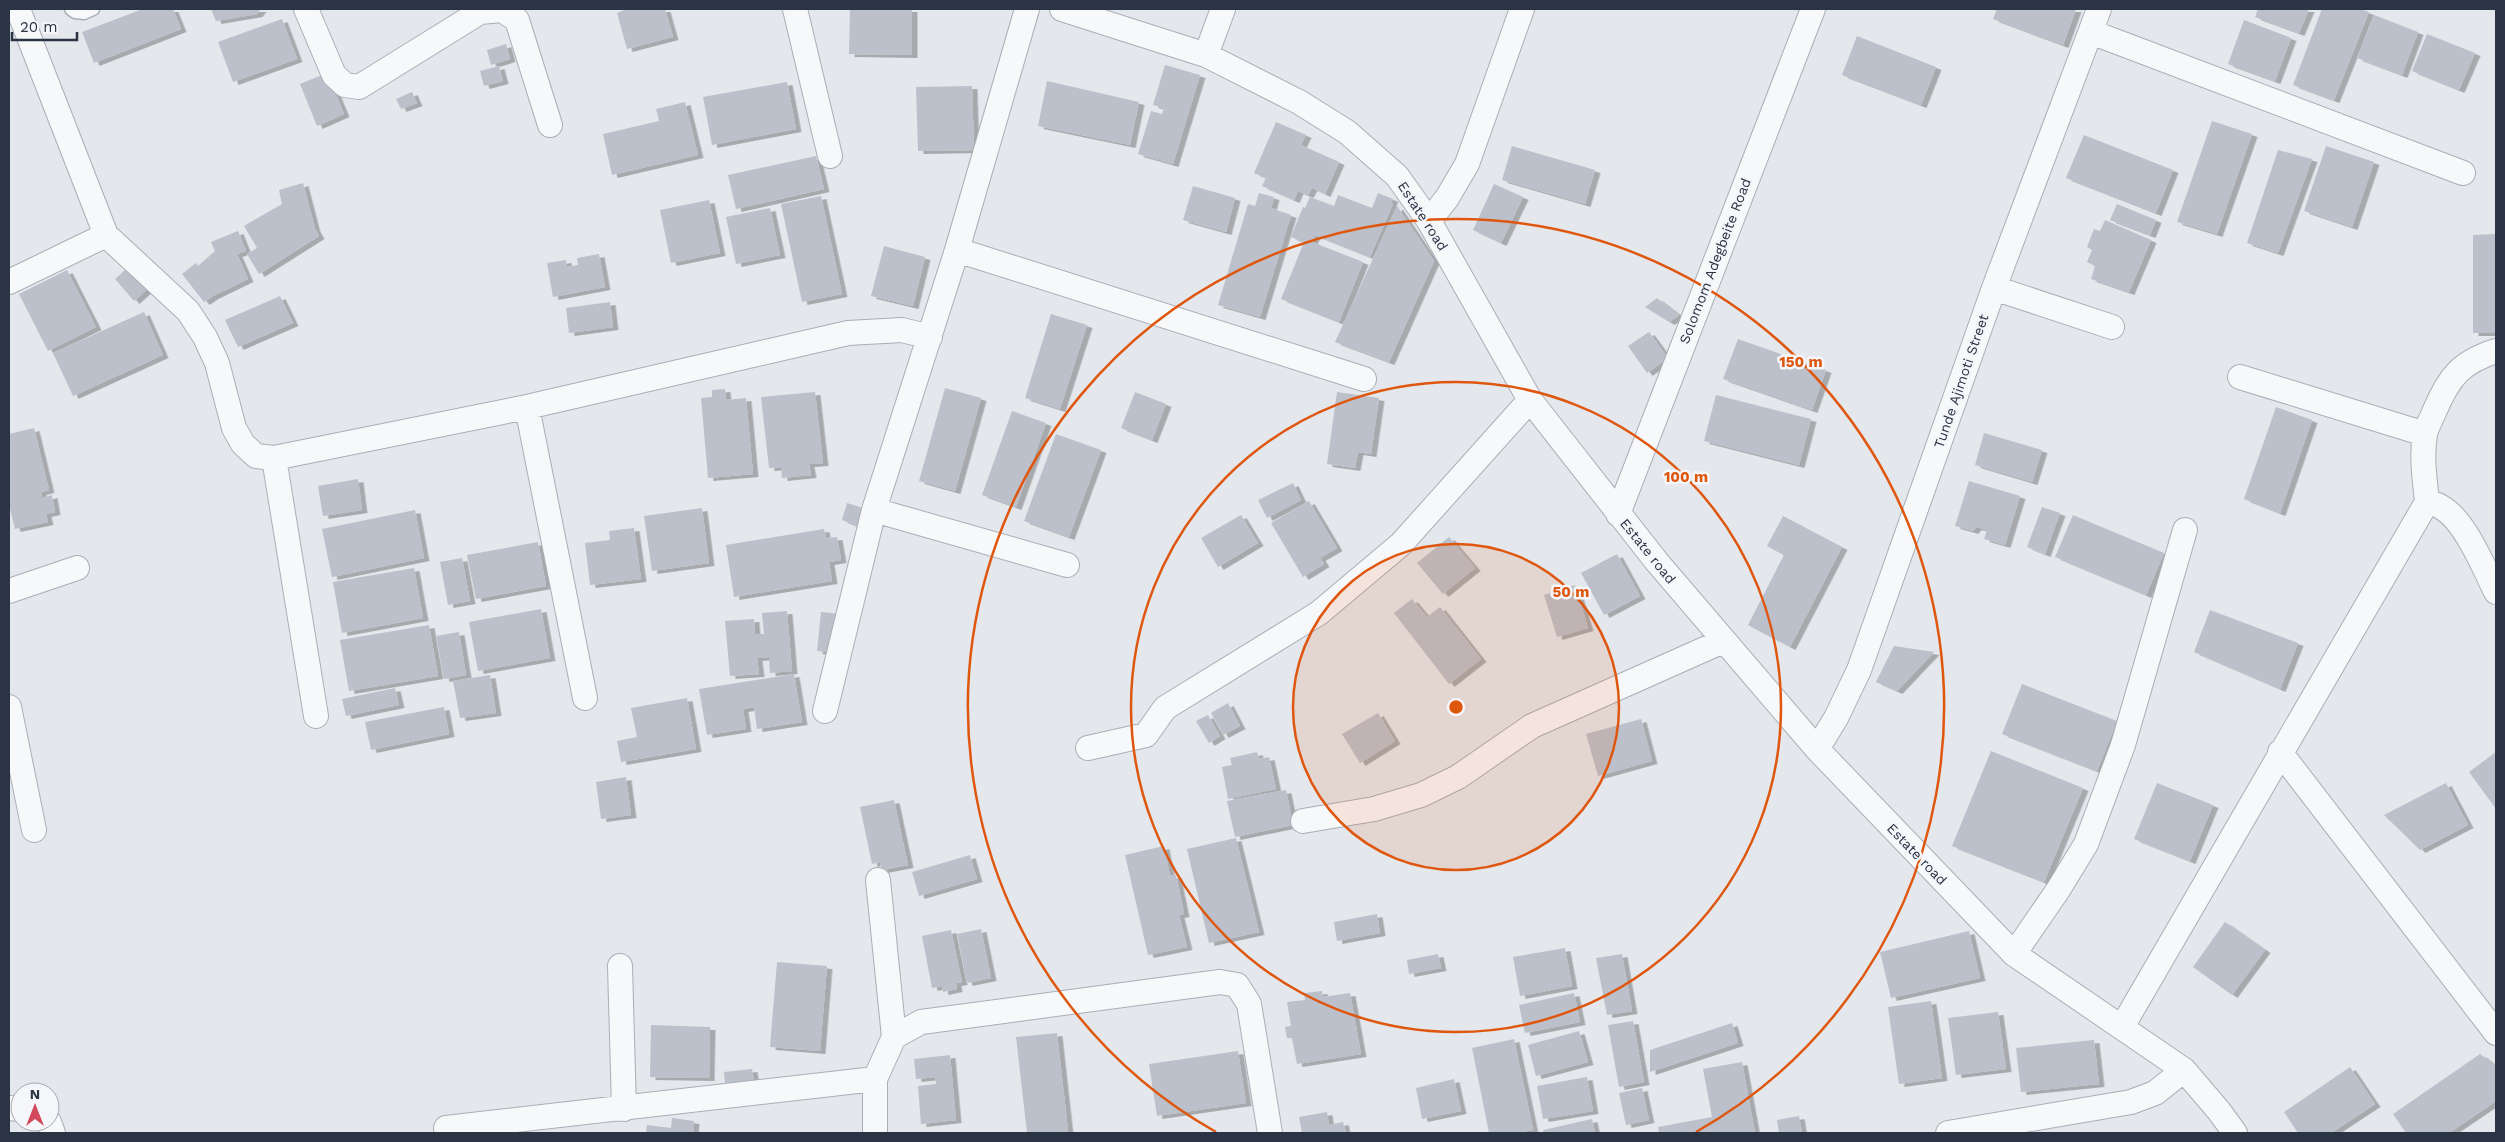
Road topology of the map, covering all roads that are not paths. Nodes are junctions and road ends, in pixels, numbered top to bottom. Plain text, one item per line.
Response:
1 (18, 9) edge
2 (71, 9) edge
3 (93, 9) edge
4 (306, 9) edge
5 (794, 9) edge
6 (1027, 9) edge
7 (1062, 9) edge
8 (1223, 9) edge
9 (1522, 9) edge
10 (1812, 9) edge
11 (2099, 9) edge
12 (2091, 32) junction
13 (1206, 55) junction
14 (550, 125) dead end
15 (830, 156) dead end
16 (2463, 173) dead end
17 (1429, 221) junction
18 (106, 235) junction
19 (957, 250) junction
20 (9, 282) edge
21 (1994, 288) junction
22 (2112, 327) dead end
23 (930, 337) junction
24 (2496, 351) edge
25 (2240, 376) dead end
26 (1364, 379) dead end
27 (1530, 400) junction
28 (527, 407) junction
29 (2425, 434) junction
30 (274, 458) junction
31 (2426, 502) junction
32 (874, 510) junction
33 (1618, 514) junction
34 (2185, 530) dead end
35 (1067, 566) dead end
36 (77, 568) dead end
37 (9, 591) edge
38 (2496, 592) edge
39 (1723, 641) junction
40 (585, 698) dead end
41 (9, 707) edge
42 (825, 711) dead end
43 (316, 716) dead end
44 (1088, 748) dead end
45 (1817, 749) junction
46 (2280, 752) junction
47 (1303, 821) dead end
48 (34, 830) dead end
49 (878, 880) dead end
50 (2014, 954) junction
51 (620, 966) dead end
52 (2122, 1027) junction
53 (2496, 1033) edge
54 (894, 1037) junction
55 (2184, 1070) junction
56 (875, 1079) junction
57 (624, 1109) junction
58 (446, 1128) dead end
59 (875, 1133) edge
60 (1270, 1133) edge
61 (1948, 1133) edge
62 (2235, 1133) edge

1 - 18 street
2 - 3 lane
4 - 14 street
5 - 15 street
6 - 19 street
7 - 13 street, Estate road
8 - 13 street
9 - 17 street
10 - 33 street, Solomom Adegbeite Road
11 - 12 street, Tunde Ajimoti Street
12 - 16 street
12 - 21 street, Tunde Ajimoti Street
13 - 17 street, Estate road
17 - 27 street, Estate road
18 - 20 street
18 - 30 street
19 - 23 street
19 - 26 street
21 - 22 street
21 - 45 street, Tunde Ajimoti Street
23 - 28 street
23 - 32 street
24 - 29 street
25 - 29 street
27 - 33 street, Estate road
27 - 44 street
28 - 30 street
28 - 40 street
29 - 31 street
30 - 43 street
31 - 38 street
31 - 46 street
32 - 35 street
32 - 42 street
33 - 39 street, Estate road
34 - 50 street
36 - 37 street
39 - 45 street, Estate road
39 - 47 street
41 - 48 street
45 - 50 street, Estate road
46 - 52 street
46 - 53 street
49 - 54 street
50 - 52 street, Estate road
51 - 57 street
52 - 55 street, Estate road
54 - 56 street
54 - 60 street
55 - 61 street
55 - 62 street, Estate road
56 - 57 street
56 - 59 street
57 - 58 street

